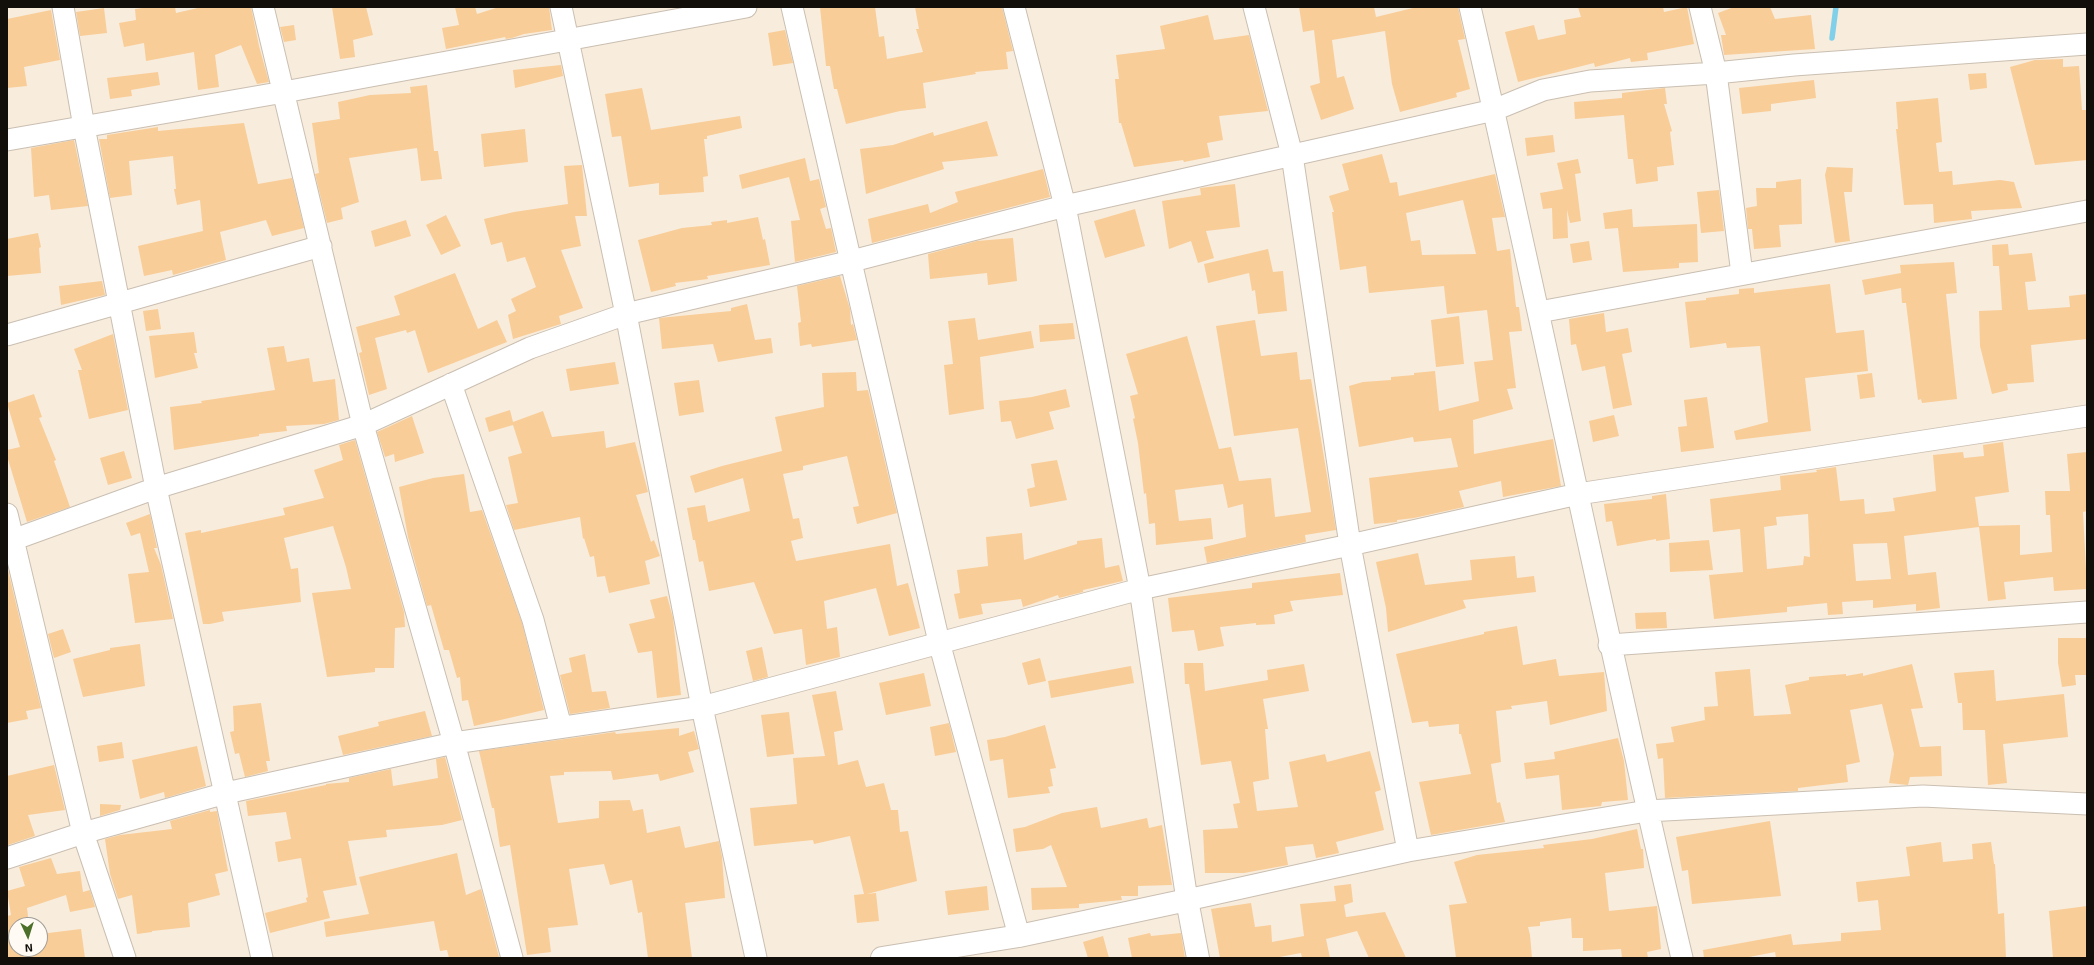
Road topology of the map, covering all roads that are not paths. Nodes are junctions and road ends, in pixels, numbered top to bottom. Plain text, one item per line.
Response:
1 (63, 7) edge
2 (263, 7) edge
3 (561, 7) edge
4 (746, 7) edge
5 (792, 7) edge
6 (1014, 7) edge
7 (1254, 7) edge
8 (1470, 7) edge
9 (1700, 7) edge
10 (568, 40) junction
11 (2087, 44) edge
12 (1716, 73) junction
13 (284, 92) junction
14 (1494, 110) junction
15 (84, 127) junction
16 (7, 140) edge
17 (1292, 155) junction
18 (1065, 206) junction
19 (2087, 211) edge
20 (321, 246) junction
21 (852, 261) junction
22 (1742, 274) junction
23 (119, 304) junction
24 (1539, 312) junction
25 (626, 314) junction
26 (7, 335) edge
27 (452, 384) junction
28 (2087, 416) edge
29 (363, 425) junction
30 (156, 488) junction
31 (1578, 494) junction
32 (7, 514) edge
33 (10, 541) edge
34 (1350, 545) junction
35 (1140, 589) junction
36 (2087, 612) edge
37 (939, 642) junction
38 (1609, 645) junction
39 (702, 707) junction
40 (561, 727) junction
41 (454, 743) junction
42 (226, 793) junction
43 (2087, 804) edge
44 (1647, 811) junction
45 (84, 834) junction
46 (1408, 851) junction
47 (7, 858) edge
48 (1187, 900) junction
49 (1019, 936) junction
50 (966, 951) edge
51 (125, 958) edge
52 (262, 958) edge
53 (512, 958) edge
54 (756, 958) edge
55 (882, 958) edge
56 (1198, 958) edge
57 (1682, 958) edge

1 - 15 street
2 - 13 street
3 - 10 street
4 - 10 street
5 - 21 street
6 - 18 street
7 - 17 street
8 - 14 street
9 - 12 street
10 - 13 street
10 - 25 street
11 - 12 street
12 - 14 street
12 - 22 street
13 - 15 street
13 - 20 street
14 - 17 street
14 - 24 street
15 - 16 street
15 - 23 street
17 - 18 street
17 - 34 street
18 - 21 street
18 - 35 street
19 - 22 street
20 - 23 street
20 - 29 street
21 - 25 street
21 - 37 street
22 - 24 street
23 - 26 street
23 - 30 street
24 - 31 street
25 - 27 street
25 - 39 street
27 - 29 street
27 - 40 street
28 - 31 street
29 - 30 street
29 - 41 street
30 - 33 street
30 - 42 street
31 - 34 street
31 - 38 street
32 - 33 street
33 - 45 street
34 - 35 street
34 - 46 street
35 - 37 street
35 - 48 street
36 - 38 street
37 - 39 street
37 - 49 street
38 - 44 street
39 - 40 street
39 - 54 street
40 - 41 street
41 - 42 street
41 - 53 street
42 - 45 street
42 - 52 street
43 - 44 street
44 - 46 street
44 - 57 street
45 - 47 street
45 - 51 street
46 - 48 street
48 - 49 street
48 - 56 street
49 - 50 street
50 - 55 street

